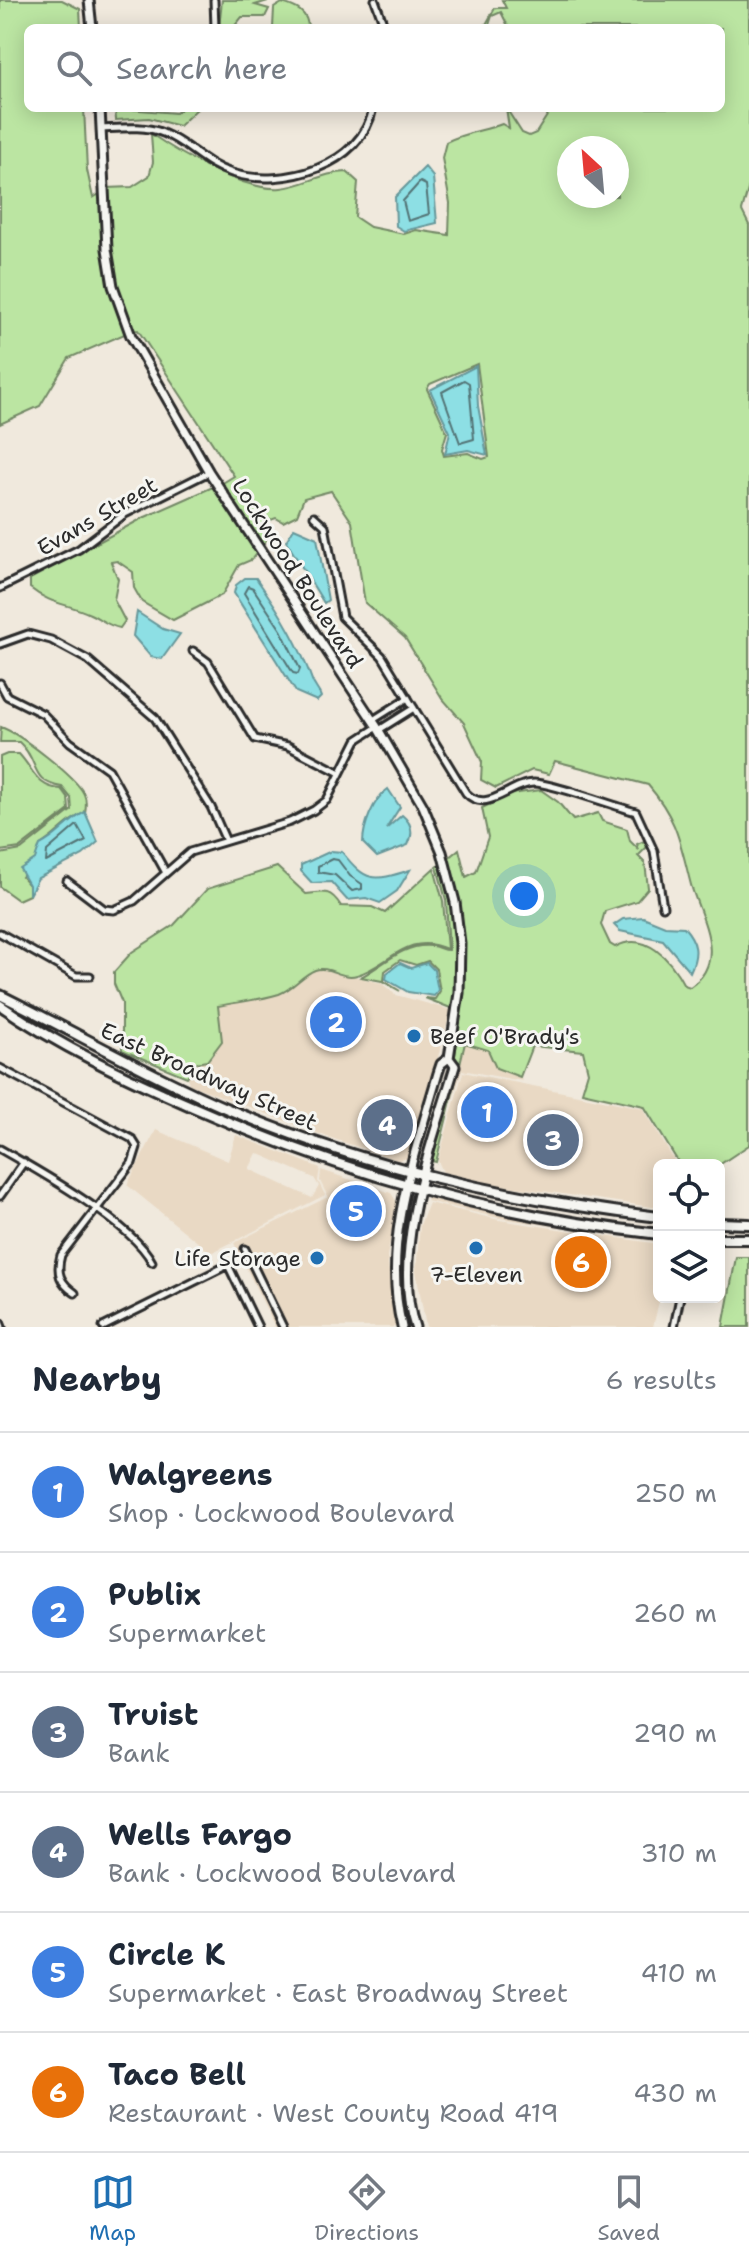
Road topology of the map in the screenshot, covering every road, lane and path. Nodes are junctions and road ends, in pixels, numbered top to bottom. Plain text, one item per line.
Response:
1 (89, 0) edge
2 (214, 0) edge
3 (375, 0) edge
4 (92, 24) edge
5 (215, 24) edge
6 (384, 24) edge
7 (100, 112) edge
8 (372, 112) edge
9 (102, 129) junction
10 (209, 472) junction
11 (314, 516) dead end
12 (0, 588) edge
13 (0, 644) edge
14 (193, 651) dead end
15 (0, 683) edge
16 (408, 698) junction
17 (414, 708) junction
18 (376, 726) junction
19 (340, 773) junction
20 (226, 841) junction
21 (165, 871) junction
22 (67, 881) dead end
23 (663, 907) dead end
24 (0, 933) edge
25 (90, 976) dead end
26 (0, 995) edge
27 (0, 1005) edge
28 (449, 1058) junction
29 (0, 1068) edge
30 (254, 1120) junction
31 (250, 1131) junction
32 (0, 1149) edge
33 (24, 1162) junction
34 (410, 1173) junction
35 (425, 1177) junction
36 (408, 1188) junction
37 (421, 1192) junction
38 (0, 1196) edge
39 (96, 1211) junction
40 (653, 1216) edge
41 (725, 1223) edge
42 (749, 1224) edge
43 (653, 1233) edge
44 (725, 1239) edge
45 (749, 1239) edge
46 (245, 1249) dead end
47 (152, 1262) dead end
48 (75, 1293) dead end
49 (679, 1303) edge
50 (103, 1327) edge
51 (258, 1327) edge
52 (283, 1327) edge
53 (402, 1327) edge
54 (415, 1327) edge
55 (674, 1327) edge

1 - 4 street
2 - 5 street
3 - 6 street
7 - 9 street, Lockwood Boulevard
8 - 9 street
9 - 10 street, Lockwood Boulevard
10 - 12 street, Evans Street
10 - 18 street, Lockwood Boulevard
11 - 16 street
13 - 20 street
14 - 19 street
15 - 21 street
16 - 17 street
16 - 18 street
17 - 18 street
17 - 23 street
18 - 19 street
18 - 28 street, Lockwood Boulevard
19 - 20 street
20 - 21 street
21 - 22 street
24 - 25 street
26 - 30 main road, East Broadway Street
27 - 31 main road, East Broadway Street
28 - 34 street, Lockwood Boulevard
28 - 35 street, Lockwood Boulevard
29 - 39 street
30 - 31 main road
30 - 34 main road, East Broadway Street
31 - 36 main road, East Broadway Street
32 - 33 street
33 - 38 street
33 - 39 street
34 - 35 main road, East Broadway Street
34 - 36 street, Lockwood Boulevard
35 - 37 street, Lockwood Boulevard
35 - 40 main road, East Broadway Street
36 - 37 main road, East Broadway Street
36 - 53 street, Lockwood Boulevard
37 - 43 main road, East Broadway Street
37 - 54 street, Lockwood Boulevard
39 - 47 street
39 - 48 street
41 - 42 main road
44 - 45 main road
46 - 52 street
49 - 55 street
50 - 51 street

